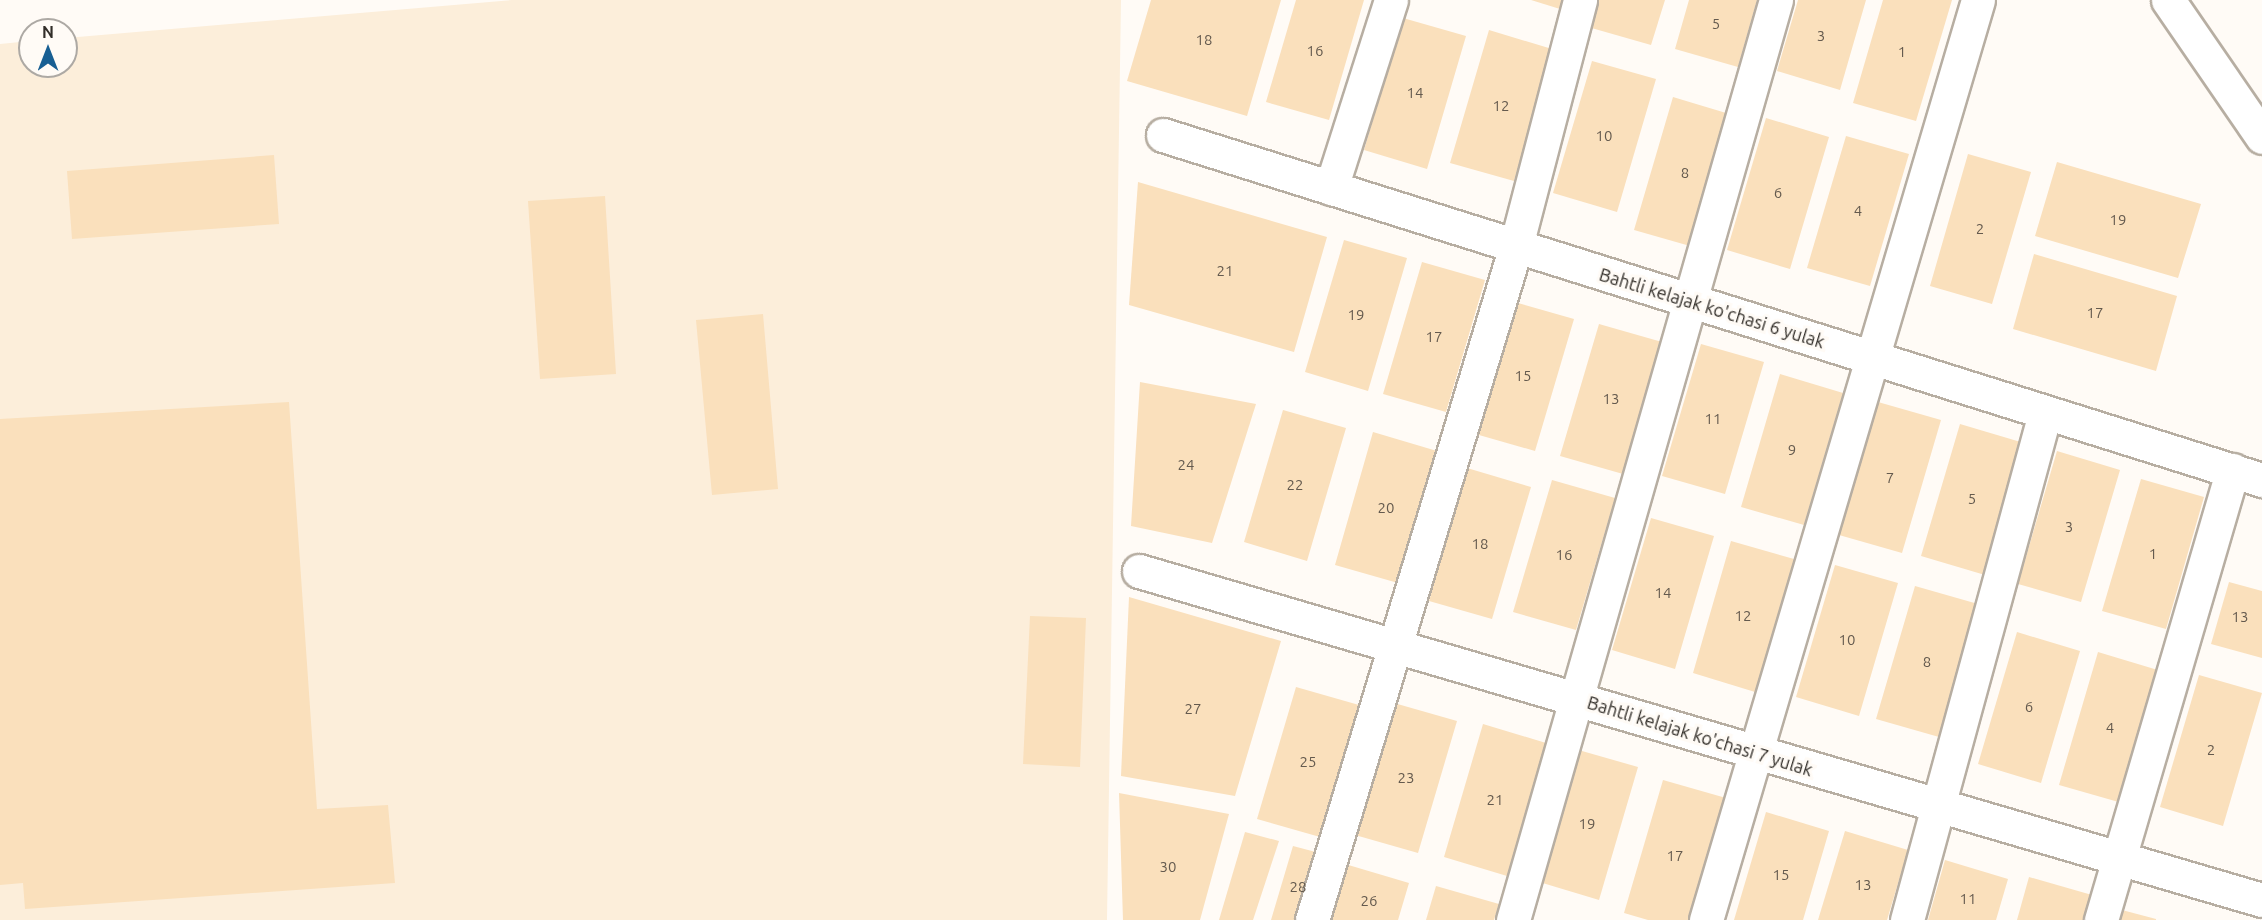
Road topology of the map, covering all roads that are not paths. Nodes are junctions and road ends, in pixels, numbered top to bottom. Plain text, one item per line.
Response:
1 (1391, 0) edge
2 (1580, 0) edge
3 (1776, 0) edge
4 (1978, 0) edge
5 (2168, 0) edge
6 (1163, 135) dead end
7 (2262, 137) edge
8 (1331, 188) junction
9 (1516, 246) junction
10 (1693, 302) junction
11 (1873, 358) junction
12 (2045, 413) junction
13 (2247, 475) edge
14 (1139, 572) dead end
15 (1395, 645) junction
16 (1577, 698) junction
17 (1754, 754) junction
18 (1940, 807) junction
19 (2119, 860) junction
20 (2262, 900) edge
21 (1312, 920) edge
22 (1513, 920) edge
23 (1706, 920) edge
24 (1907, 920) edge
25 (2101, 920) edge

1 - 8 street
2 - 9 street
3 - 10 street
4 - 11 street
5 - 7 street
6 - 8 street, Bahtli kelajak ko'chasi 6 yulak
8 - 9 street, Bahtli kelajak ko'chasi 6 yulak
9 - 10 street, Bahtli kelajak ko'chasi 6 yulak
9 - 15 street
10 - 11 street, Bahtli kelajak ko'chasi 6 yulak
10 - 16 street
11 - 12 street, Bahtli kelajak ko'chasi 6 yulak
11 - 17 street
12 - 13 street, Bahtli kelajak ko'chasi 6 yulak
12 - 18 street
13 - 19 street
14 - 15 street, Bahtli kelajak ko'chasi 7 yulak
15 - 16 street, Bahtli kelajak ko'chasi 7 yulak
15 - 21 street
16 - 17 street, Bahtli kelajak ko'chasi 7 yulak
16 - 22 street
17 - 18 street, Bahtli kelajak ko'chasi 7 yulak
17 - 23 street
18 - 19 street, Bahtli kelajak ko'chasi 7 yulak
18 - 24 street
19 - 20 street, Bahtli kelajak ko'chasi 7 yulak
19 - 25 street

